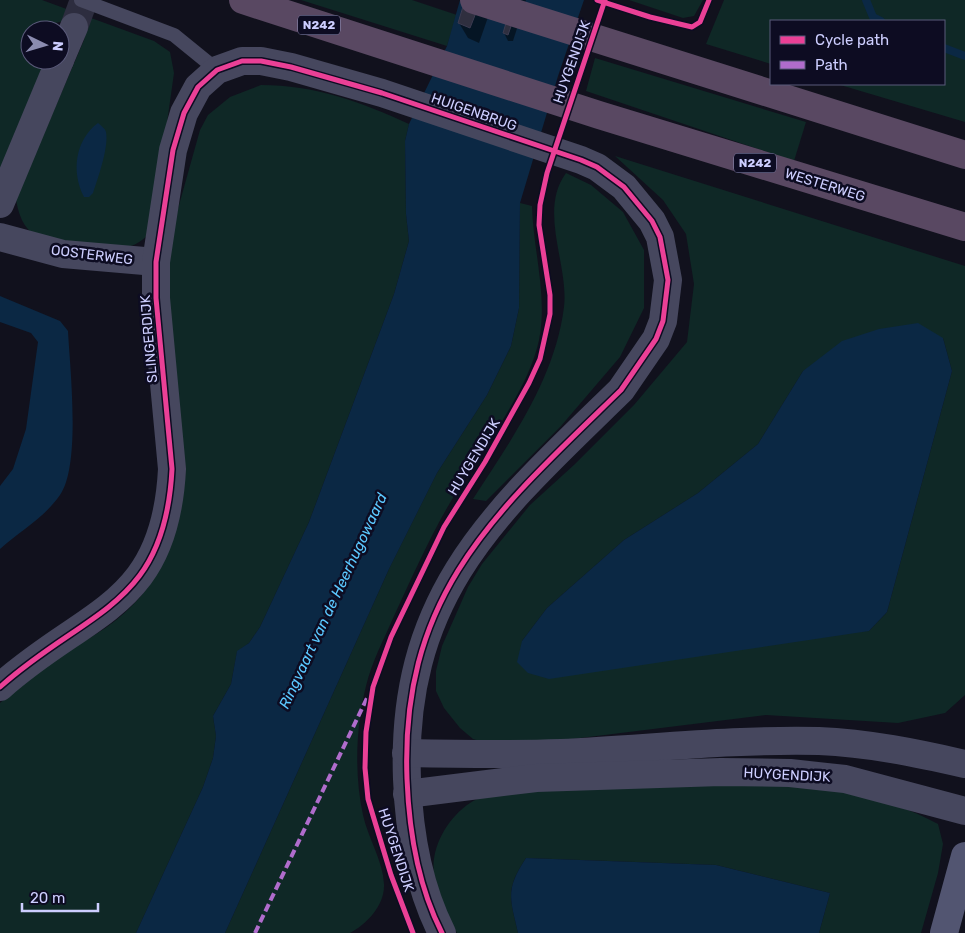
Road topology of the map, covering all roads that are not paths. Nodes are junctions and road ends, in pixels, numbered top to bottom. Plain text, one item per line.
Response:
1 (81, 0) edge
2 (243, 0) edge
3 (474, 0) edge
4 (74, 27) tunnel mouth
5 (70, 36) edge
6 (56, 70) edge
7 (217, 70) junction
8 (382, 93) joint
9 (965, 154) edge
10 (0, 204) edge
11 (965, 227) edge
12 (0, 237) edge
13 (156, 262) junction
14 (0, 687) edge
15 (406, 753) junction
16 (965, 764) edge
17 (407, 794) junction
18 (965, 811) edge
19 (965, 856) edge
20 (442, 933) edge
21 (944, 933) edge

1 - 7 lane
2 - 11 highway, WESTERWEG / N242
3 - 9 highway
4 - 5 street
6 - 10 street
7 - 8 street, SLINGERDIJK
7 - 13 street, SLINGERDIJK
8 - 15 street, HUIGENBRUG
12 - 13 street, OOSTERWEG
13 - 14 street, SLINGERDIJK
15 - 16 street
15 - 17 street
17 - 18 street, HUYGENDIJK
17 - 20 street
19 - 21 main road

